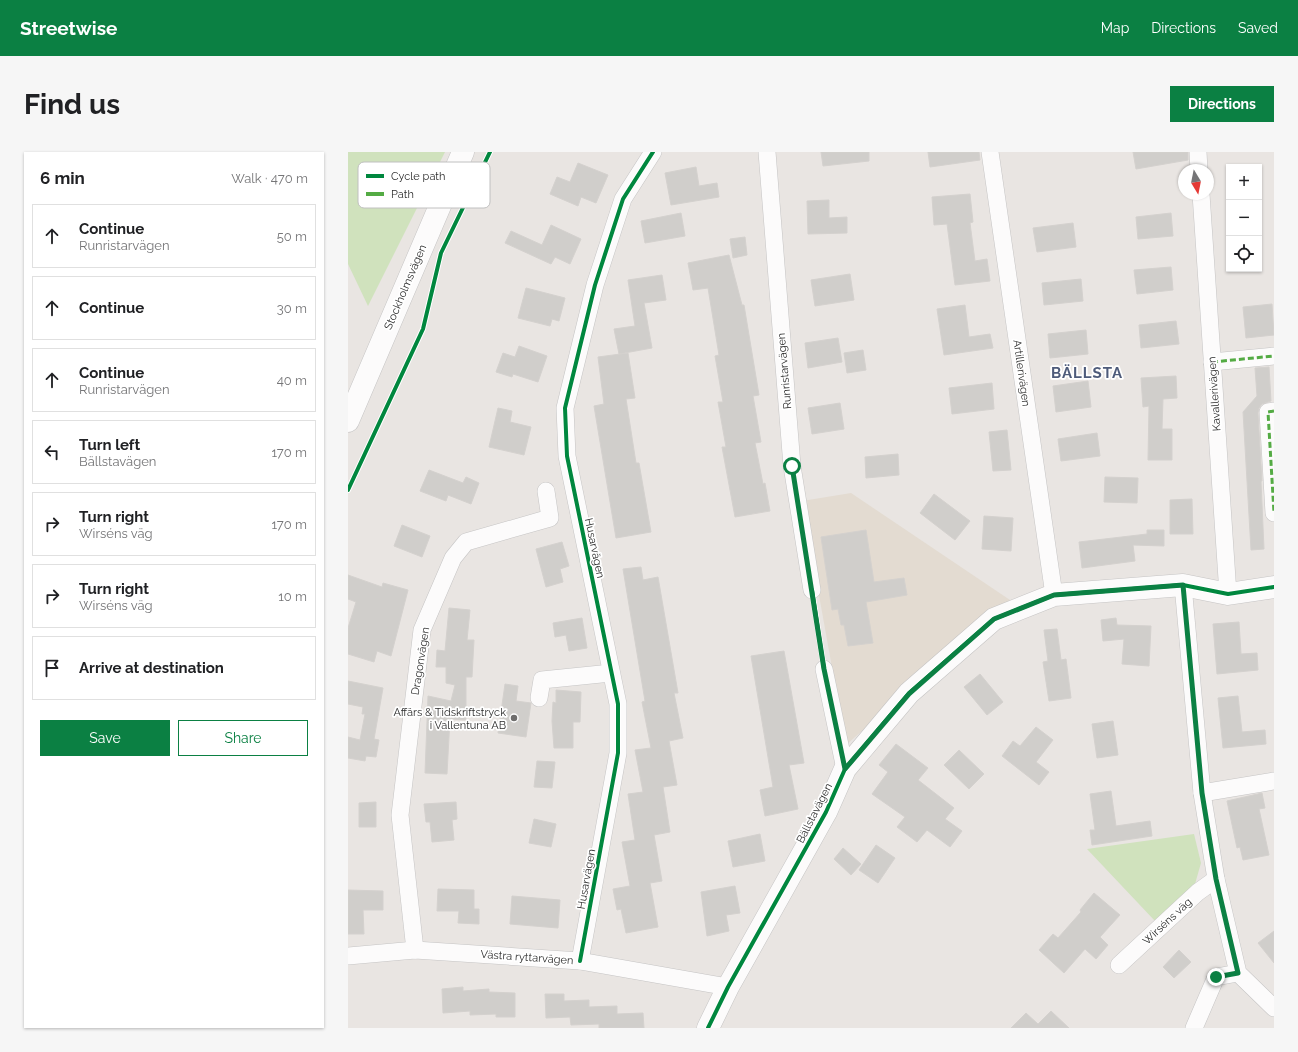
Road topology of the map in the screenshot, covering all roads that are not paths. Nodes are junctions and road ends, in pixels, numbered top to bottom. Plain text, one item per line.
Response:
1 (463, 152) edge
2 (653, 152) edge
3 (767, 152) edge
4 (990, 152) edge
5 (1198, 152) edge
6 (459, 162) edge
7 (1199, 164) edge
8 (1201, 200) edge
9 (439, 208) edge
10 (1274, 356) edge
11 (1212, 362) junction
12 (1274, 411) edge
13 (348, 421) edge
14 (546, 492) dead end
15 (1274, 513) edge
16 (1183, 585) junction
17 (1274, 587) edge
18 (812, 590) dead end
19 (1228, 594) junction
20 (1054, 595) junction
21 (824, 669) dead end
22 (611, 673) junction
23 (539, 698) dead end
24 (845, 769) junction
25 (1274, 781) edge
26 (1202, 793) junction
27 (1216, 879) junction
28 (415, 950) junction
29 (348, 956) edge
30 (580, 961) junction
31 (1119, 965) dead end
32 (1238, 973) junction
33 (728, 987) junction
34 (1274, 1008) edge
35 (708, 1028) edge
36 (1194, 1028) edge

1 - 6 street, Stockholmsvägen
2 - 22 street, Husarvägen
3 - 18 street, Runristarvägen
4 - 20 street, Artillerivägen
5 - 7 street
8 - 11 street, Kavallerivägen
9 - 13 street, Stockholmsvägen
10 - 11 street
11 - 19 street, Kavallerivägen
12 - 15 street
14 - 28 street, Dragonvägen
16 - 19 street, Bällstavägen
16 - 20 street, Bällstavägen
16 - 26 street
17 - 19 street, Bällstavägen
20 - 24 street, Bällstavägen
21 - 24 street
22 - 23 street
22 - 30 street, Husarvägen
24 - 33 street, Bällstavägen
25 - 26 street
26 - 27 street
27 - 31 street, Wirséns väg
27 - 32 street
28 - 29 street, Västra ryttarvägen
28 - 30 street, Västra ryttarvägen
30 - 33 street, Västra ryttarvägen
32 - 34 street
32 - 36 street
33 - 35 street, Bällstavägen

